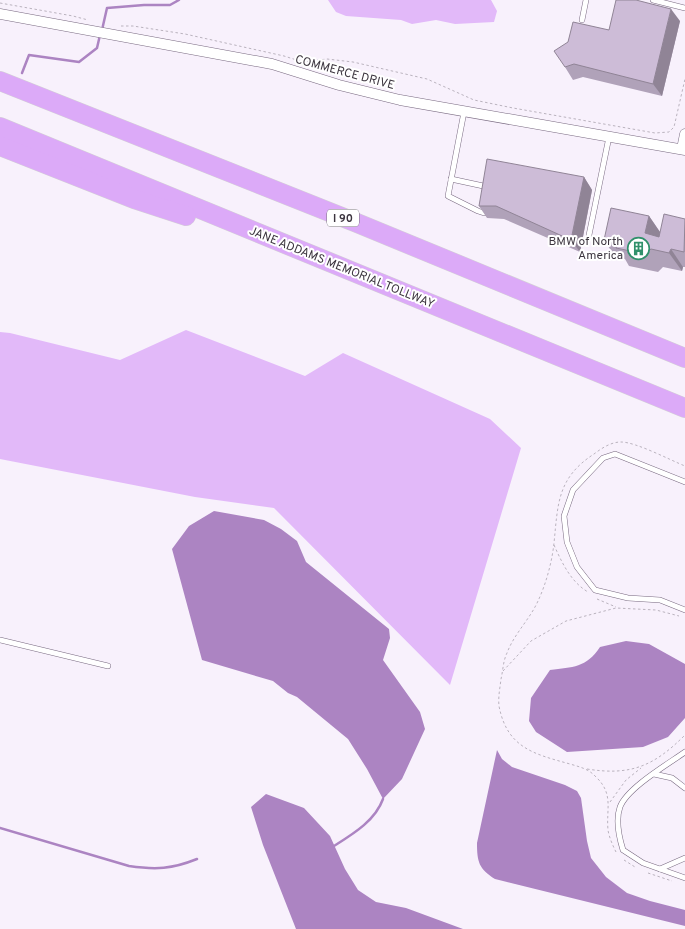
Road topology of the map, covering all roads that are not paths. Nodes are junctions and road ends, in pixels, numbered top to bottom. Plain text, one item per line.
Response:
1 (586, 0) edge
2 (653, 0) edge
3 (685, 8) edge
4 (0, 14) edge
5 (582, 20) dead end
6 (0, 81) edge
7 (464, 111) junction
8 (0, 127) edge
9 (685, 134) edge
10 (609, 137) junction
11 (0, 146) edge
12 (683, 150) edge
13 (452, 180) junction
14 (489, 188) edge
15 (484, 213) edge
16 (589, 235) dead end
17 (340, 267) junction
18 (685, 358) edge
19 (685, 408) edge
20 (685, 482) edge
21 (685, 610) edge
22 (0, 640) edge
23 (108, 666) dead end
24 (685, 752) edge
25 (654, 774) junction
26 (685, 788) edge
27 (685, 858) edge
28 (660, 869) junction
29 (685, 878) edge

1 - 5 lane
2 - 3 lane
4 - 7 street, COMMERCE DRIVE
6 - 18 highway, I 90
7 - 10 street, COMMERCE DRIVE
7 - 13 lane
8 - 17 highway, JANE ADDAMS MEMORIAL TOLLWAY
9 - 12 street
10 - 12 street, COMMERCE DRIVE
10 - 16 lane
11 - 17 highway
13 - 14 lane
13 - 15 lane
17 - 19 highway, JANE ADDAMS MEMORIAL TOLLWAY
20 - 21 lane
22 - 23 lane
24 - 25 lane
25 - 26 lane
25 - 28 lane
27 - 28 lane
28 - 29 lane

